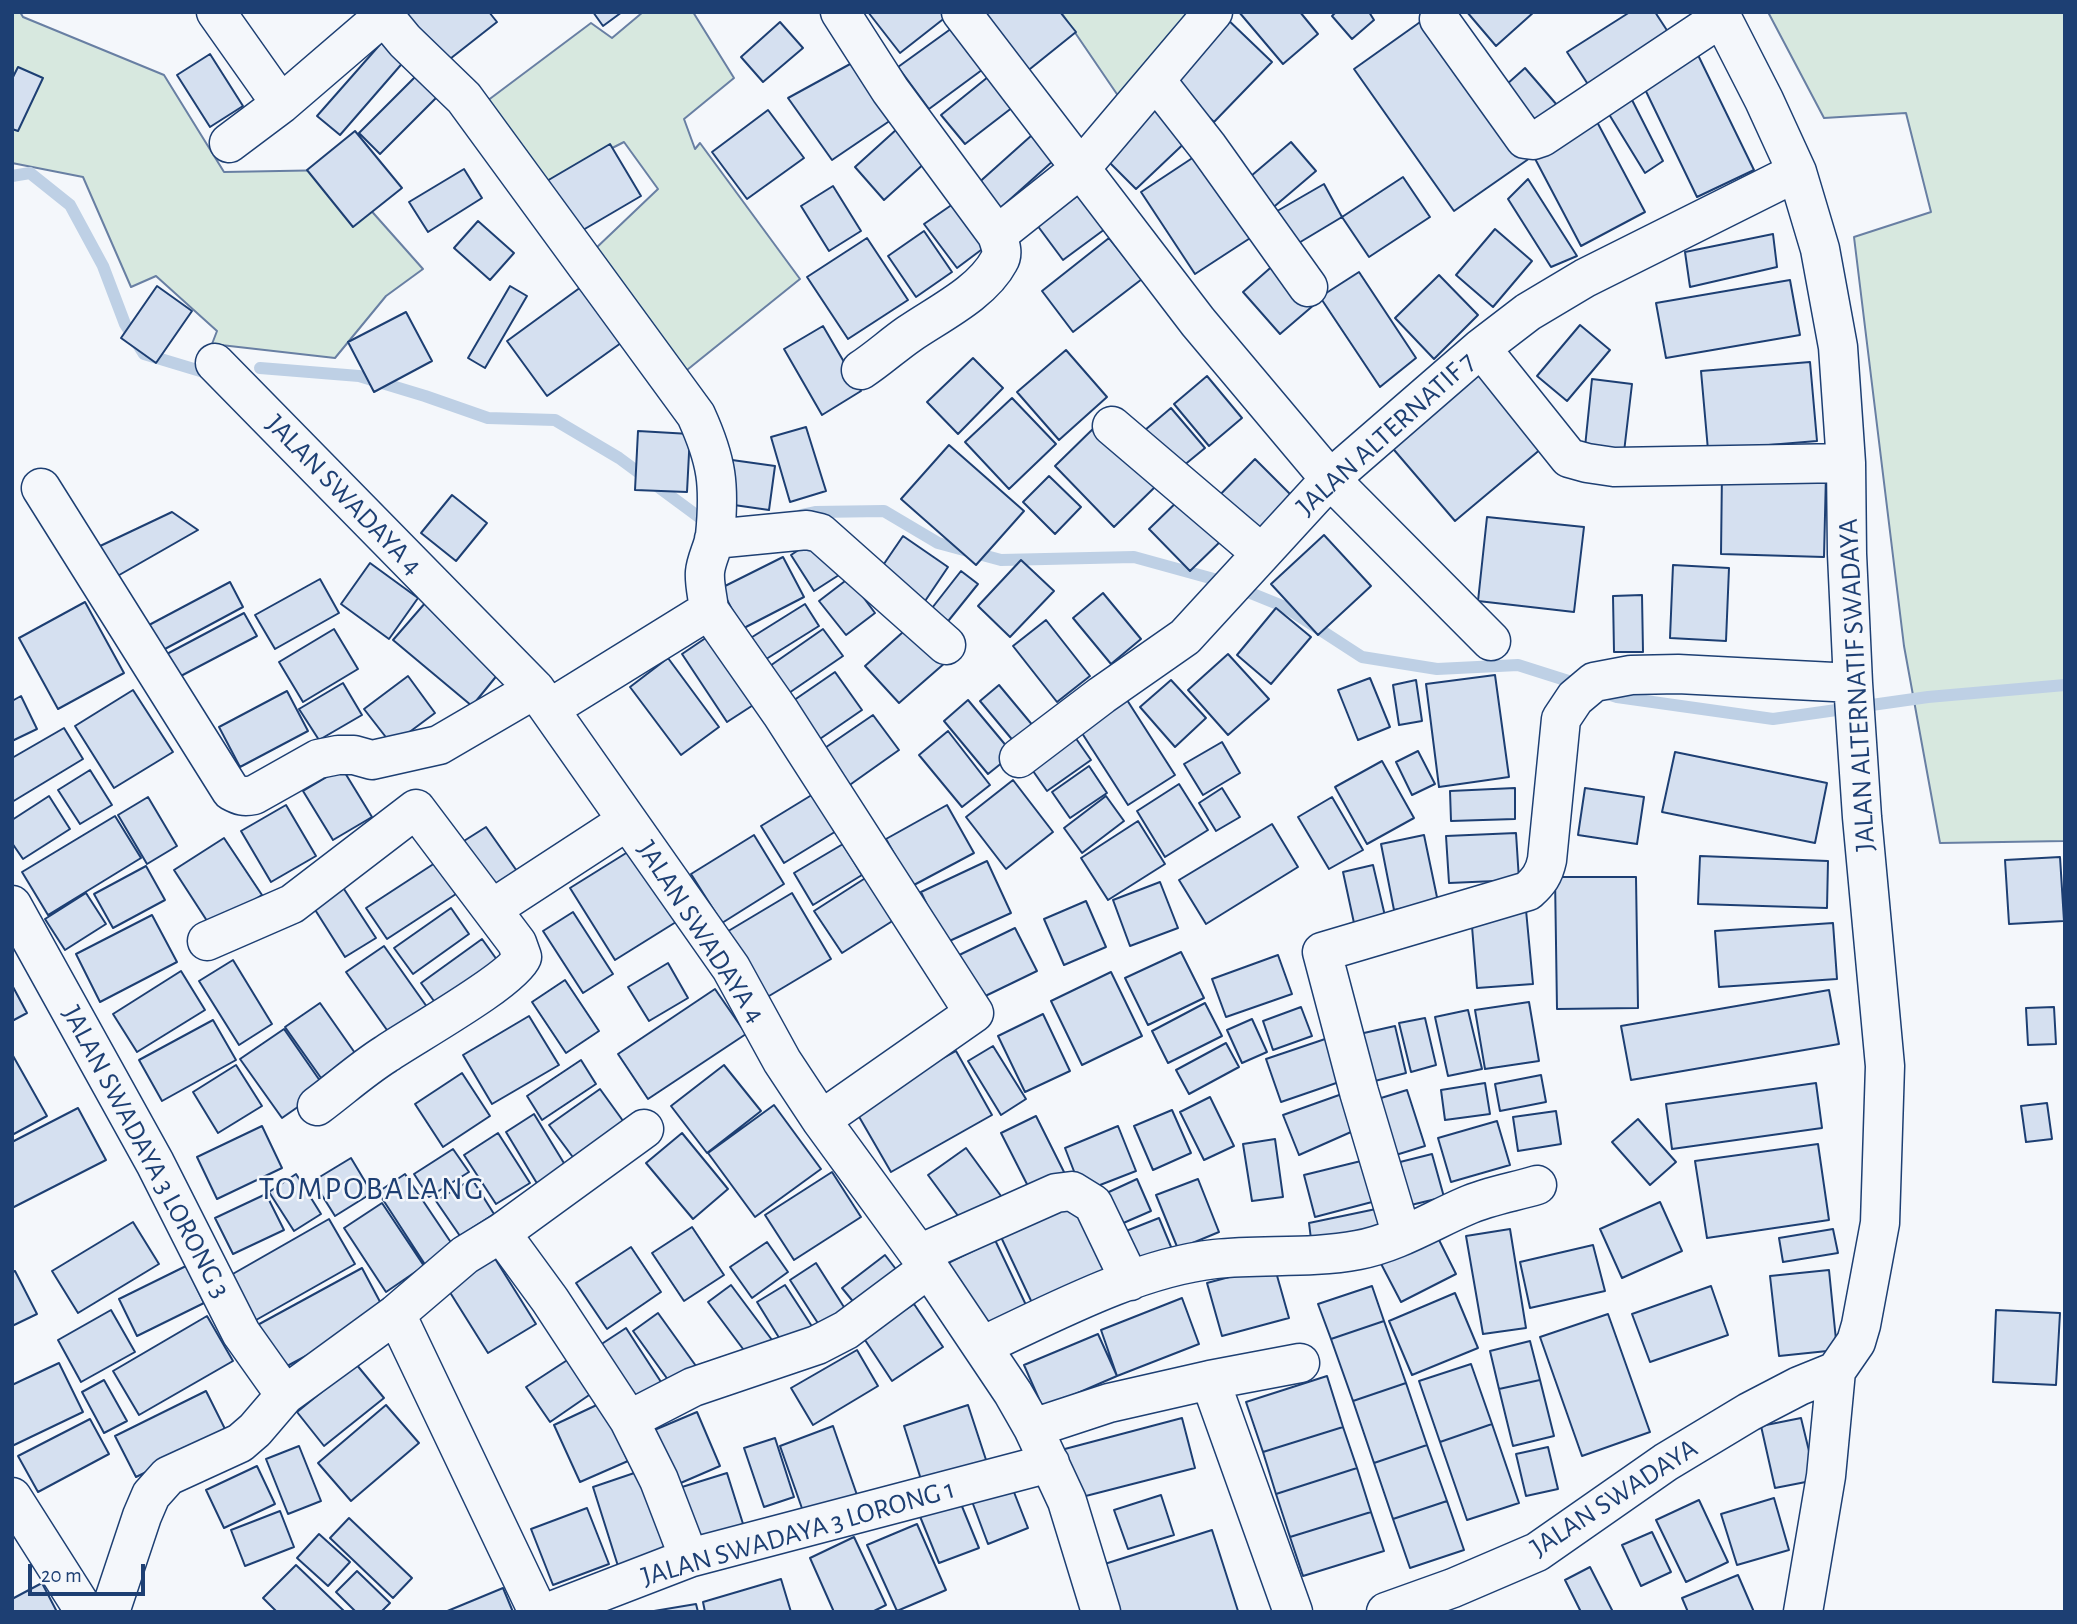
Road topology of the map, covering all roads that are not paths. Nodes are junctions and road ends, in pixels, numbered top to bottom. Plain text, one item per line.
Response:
1 (216, 12) edge
2 (840, 12) edge
3 (961, 12) edge
4 (1213, 12) edge
5 (384, 14) edge
6 (1720, 14) edge
7 (1439, 19) dead end
8 (1157, 82) junction
9 (281, 104) junction
10 (229, 143) dead end
11 (1080, 169) junction
12 (1797, 172) junction
13 (997, 235) junction
14 (1308, 287) dead end
15 (1481, 348) junction
16 (215, 363) dead end
17 (861, 370) dead end
18 (1112, 426) dead end
19 (1846, 463) junction
20 (1330, 478) junction
21 (41, 488) dead end
22 (715, 539) junction
23 (1261, 553) junction
24 (709, 610) junction
25 (1491, 641) dead end
26 (946, 645) dead end
27 (1853, 683) junction
28 (542, 699) junction
29 (1019, 758) dead end
30 (627, 821) junction
31 (12, 905) edge
32 (492, 909) junction
33 (207, 941) dead end
34 (317, 1106) dead end
35 (821, 1120) junction
36 (644, 1129) dead end
37 (1537, 1185) dead end
38 (501, 1233) junction
39 (1402, 1236) junction
40 (924, 1261) junction
41 (1130, 1281) junction
42 (396, 1314) junction
43 (982, 1346) junction
44 (1300, 1363) dead end
45 (1836, 1371) junction
46 (1210, 1380) junction
47 (285, 1395) junction
48 (629, 1420) junction
49 (1033, 1428) junction
50 (1050, 1463) junction
51 (12, 1497) edge
52 (689, 1558) junction
53 (85, 1612) edge
54 (110, 1612) edge
55 (538, 1612) edge
56 (549, 1612) edge
57 (1101, 1612) edge
58 (1293, 1612) edge
59 (1386, 1612) edge
60 (1803, 1612) edge

1 - 9 street
2 - 13 street
3 - 11 street
4 - 8 street
5 - 9 street
5 - 22 street
6 - 7 street
6 - 12 street, JALAN ALTERNATIF SWADAYA
8 - 11 street
8 - 14 street
9 - 10 street
11 - 13 street
11 - 20 street
12 - 15 street, JALAN ALTERNATIF 7
12 - 19 street, JALAN ALTERNATIF SWADAYA
13 - 17 street
15 - 19 street
15 - 20 street, JALAN ALTERNATIF 7
16 - 28 street, JALAN SWADAYA 4
18 - 23 street
19 - 27 street, JALAN ALTERNATIF SWADAYA
20 - 23 street, JALAN ALTERNATIF 7
20 - 25 street
21 - 28 street
22 - 24 street
22 - 26 street
23 - 29 street, JALAN ALTERNATIF 7
24 - 28 street
24 - 35 street
27 - 39 street
27 - 45 street, JALAN ALTERNATIF SWADAYA
28 - 30 street, JALAN SWADAYA 4
30 - 32 street
30 - 35 street, JALAN SWADAYA 4
31 - 47 street, JALAN SWADAYA 3 LORONG 3
32 - 33 street
32 - 34 street
35 - 40 street, JALAN SWADAYA 4
36 - 38 street
37 - 39 street
38 - 42 street
38 - 48 street
39 - 41 street
40 - 41 street
40 - 43 street, JALAN SWADAYA 4
40 - 48 street
41 - 43 street
42 - 47 street
42 - 55 street
43 - 49 street, JALAN SWADAYA 4
44 - 46 street
45 - 59 street, JALAN SWADAYA
45 - 60 street
46 - 49 street
46 - 58 street
47 - 54 street
48 - 52 street
49 - 50 street, JALAN SWADAYA 4
50 - 52 street, JALAN SWADAYA 3 LORONG 1
50 - 57 street, JALAN SWADAYA 4
51 - 53 street
52 - 56 street, JALAN SWADAYA 3 LORONG 1

